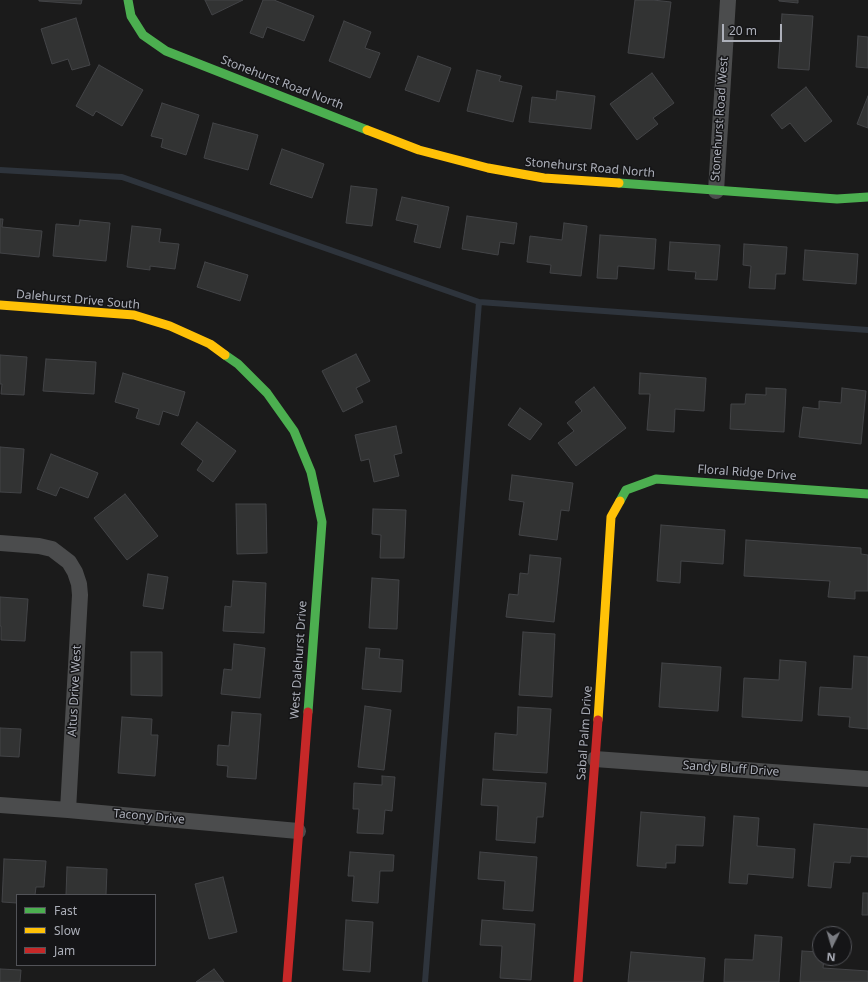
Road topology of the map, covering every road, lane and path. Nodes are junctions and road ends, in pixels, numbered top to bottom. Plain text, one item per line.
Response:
1 (128, 0) edge
2 (728, 0) edge
3 (716, 191) junction
4 (868, 197) edge
5 (0, 305) edge
6 (238, 364) joint
7 (626, 490) joint
8 (868, 494) edge
9 (0, 543) edge
10 (595, 759) junction
11 (868, 779) edge
12 (0, 805) edge
13 (68, 810) junction
14 (298, 831) junction
15 (287, 982) edge
16 (578, 982) edge

1 - 3 street, Stonehurst Road North
2 - 3 street, Stonehurst Road West
3 - 4 street, Stonehurst Road North
5 - 6 street, Dalehurst Drive South
6 - 14 street, West Dalehurst Drive
7 - 8 street, Floral Ridge Drive
7 - 10 street, Sabal Palm Drive
9 - 13 street, Altus Drive West
10 - 11 street, Sandy Bluff Drive
10 - 16 street, Sabal Palm Drive
12 - 13 street, Tacony Drive
13 - 14 street, Tacony Drive
14 - 15 street, West Dalehurst Drive

